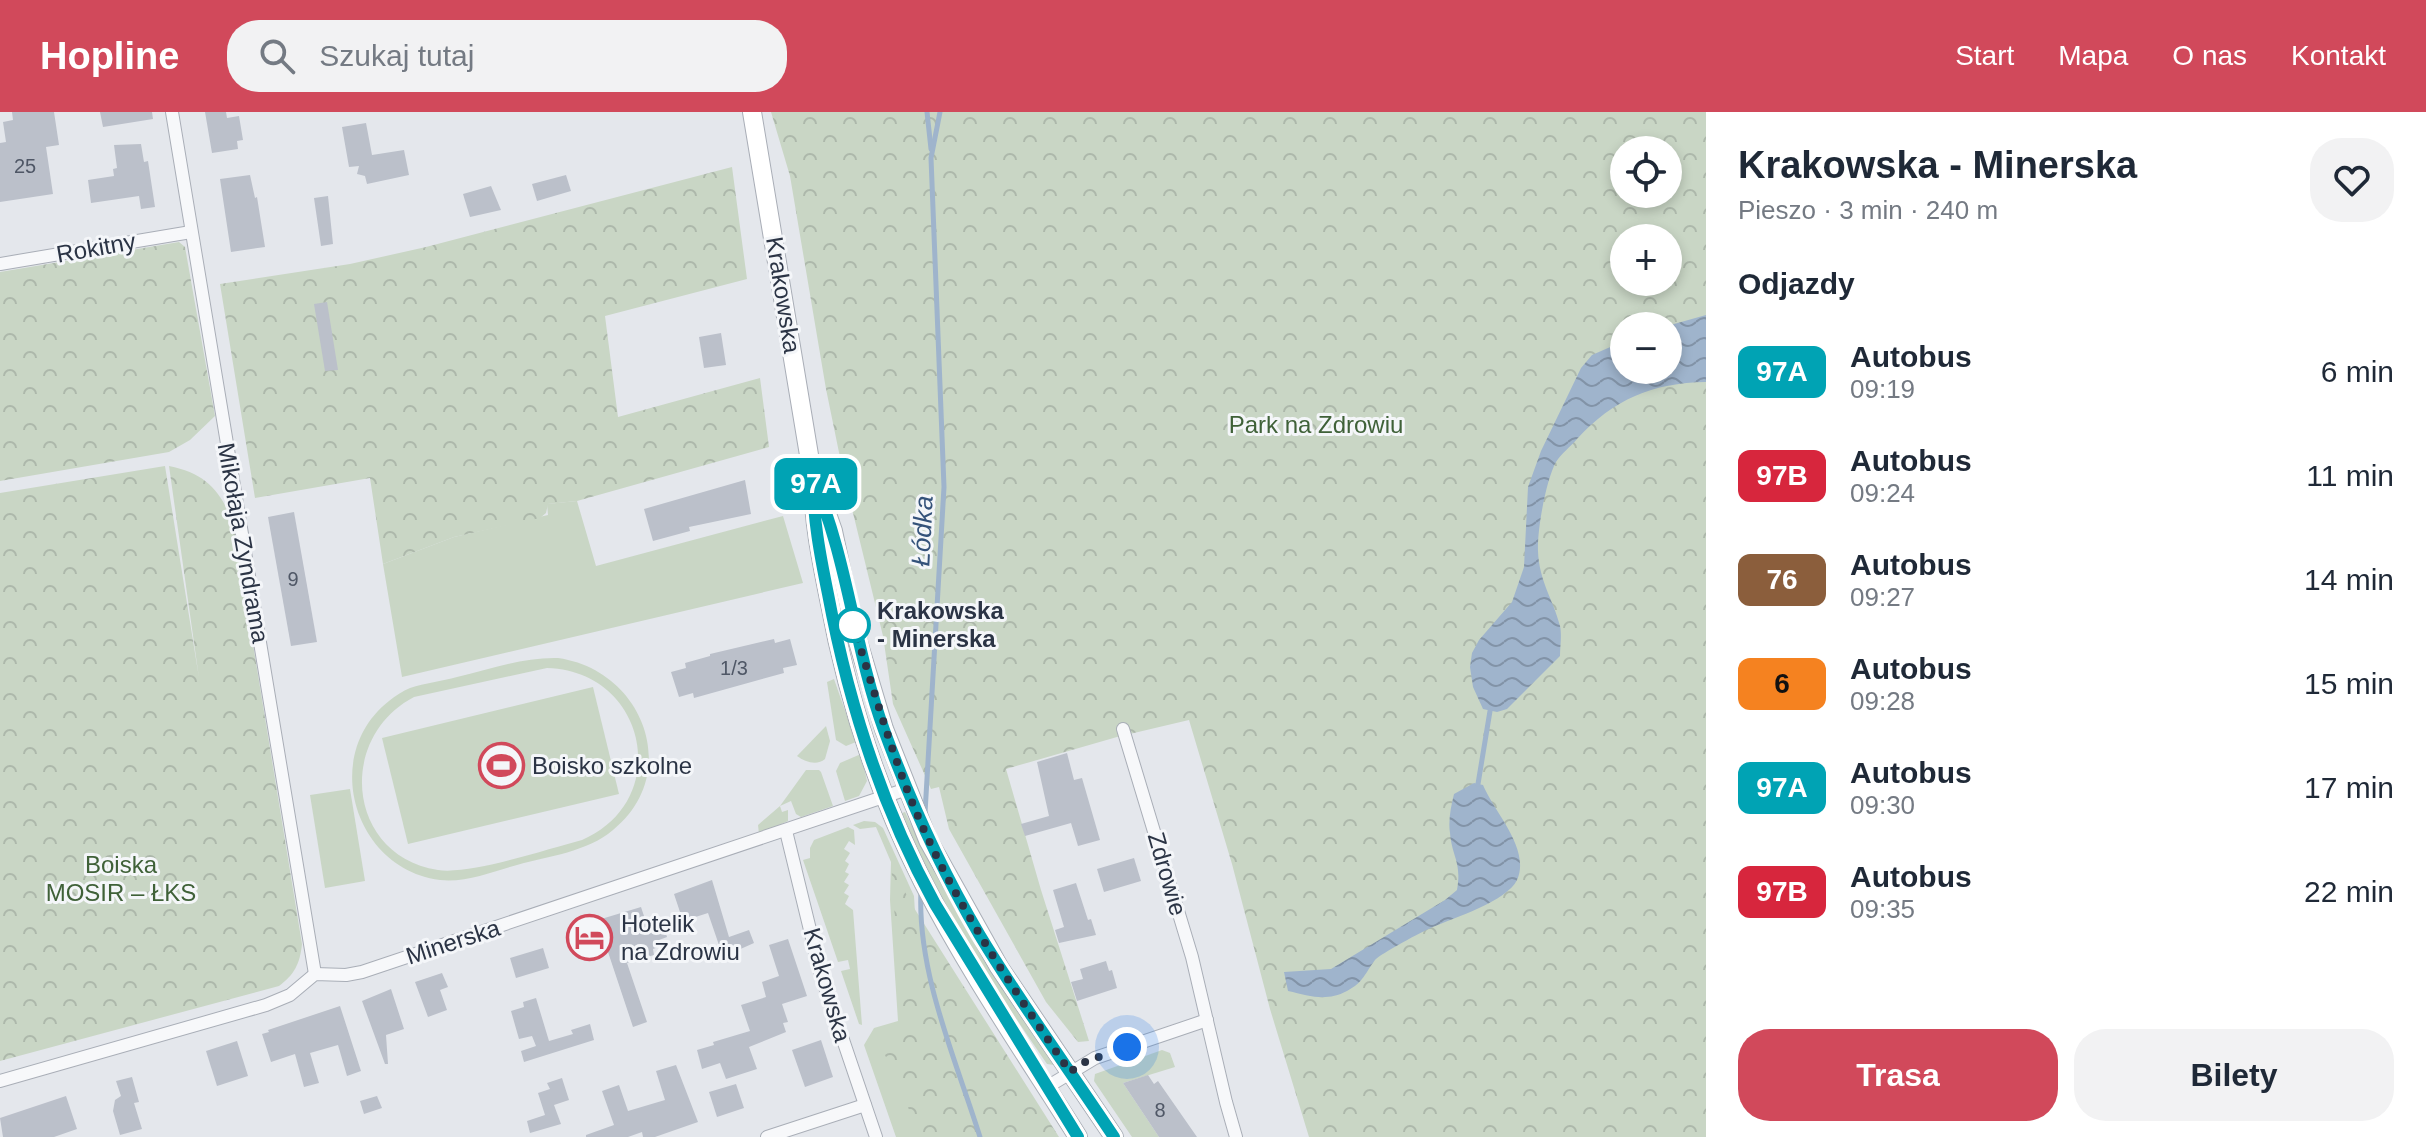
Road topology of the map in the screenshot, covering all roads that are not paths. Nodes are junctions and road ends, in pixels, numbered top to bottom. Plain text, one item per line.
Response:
1 (172, 112) edge
2 (752, 112) edge
3 (191, 232) junction
4 (0, 264) edge
5 (813, 479) junction
6 (1123, 729) dead end
7 (886, 797) junction
8 (910, 797) junction
9 (786, 831) junction
10 (315, 974) junction
11 (1207, 1020) junction
12 (1070, 1072) junction
13 (0, 1081) edge
14 (1047, 1087) junction
15 (865, 1105) junction
16 (767, 1137) edge
17 (876, 1137) edge
18 (1078, 1137) edge
19 (1114, 1137) edge
20 (1236, 1137) edge

1 - 3 street, Mikołaja Zyndrama
2 - 5 main road, Krakowska
3 - 4 street, Rokitny
3 - 10 street, Mikołaja Zyndrama
5 - 7 main road, Krakowska
5 - 8 main road, Krakowska
6 - 11 street, Zdrowie
7 - 8 street, Minerska
7 - 9 street, Minerska
7 - 14 main road, Krakowska
8 - 12 main road, Krakowska
9 - 10 street, Minerska
9 - 15 street, Krakowska
10 - 13 street
11 - 12 street
11 - 20 street, Zdrowie
12 - 14 street
12 - 19 main road, Krakowska
14 - 18 main road, Krakowska
15 - 16 street
15 - 17 street, Krakowska

